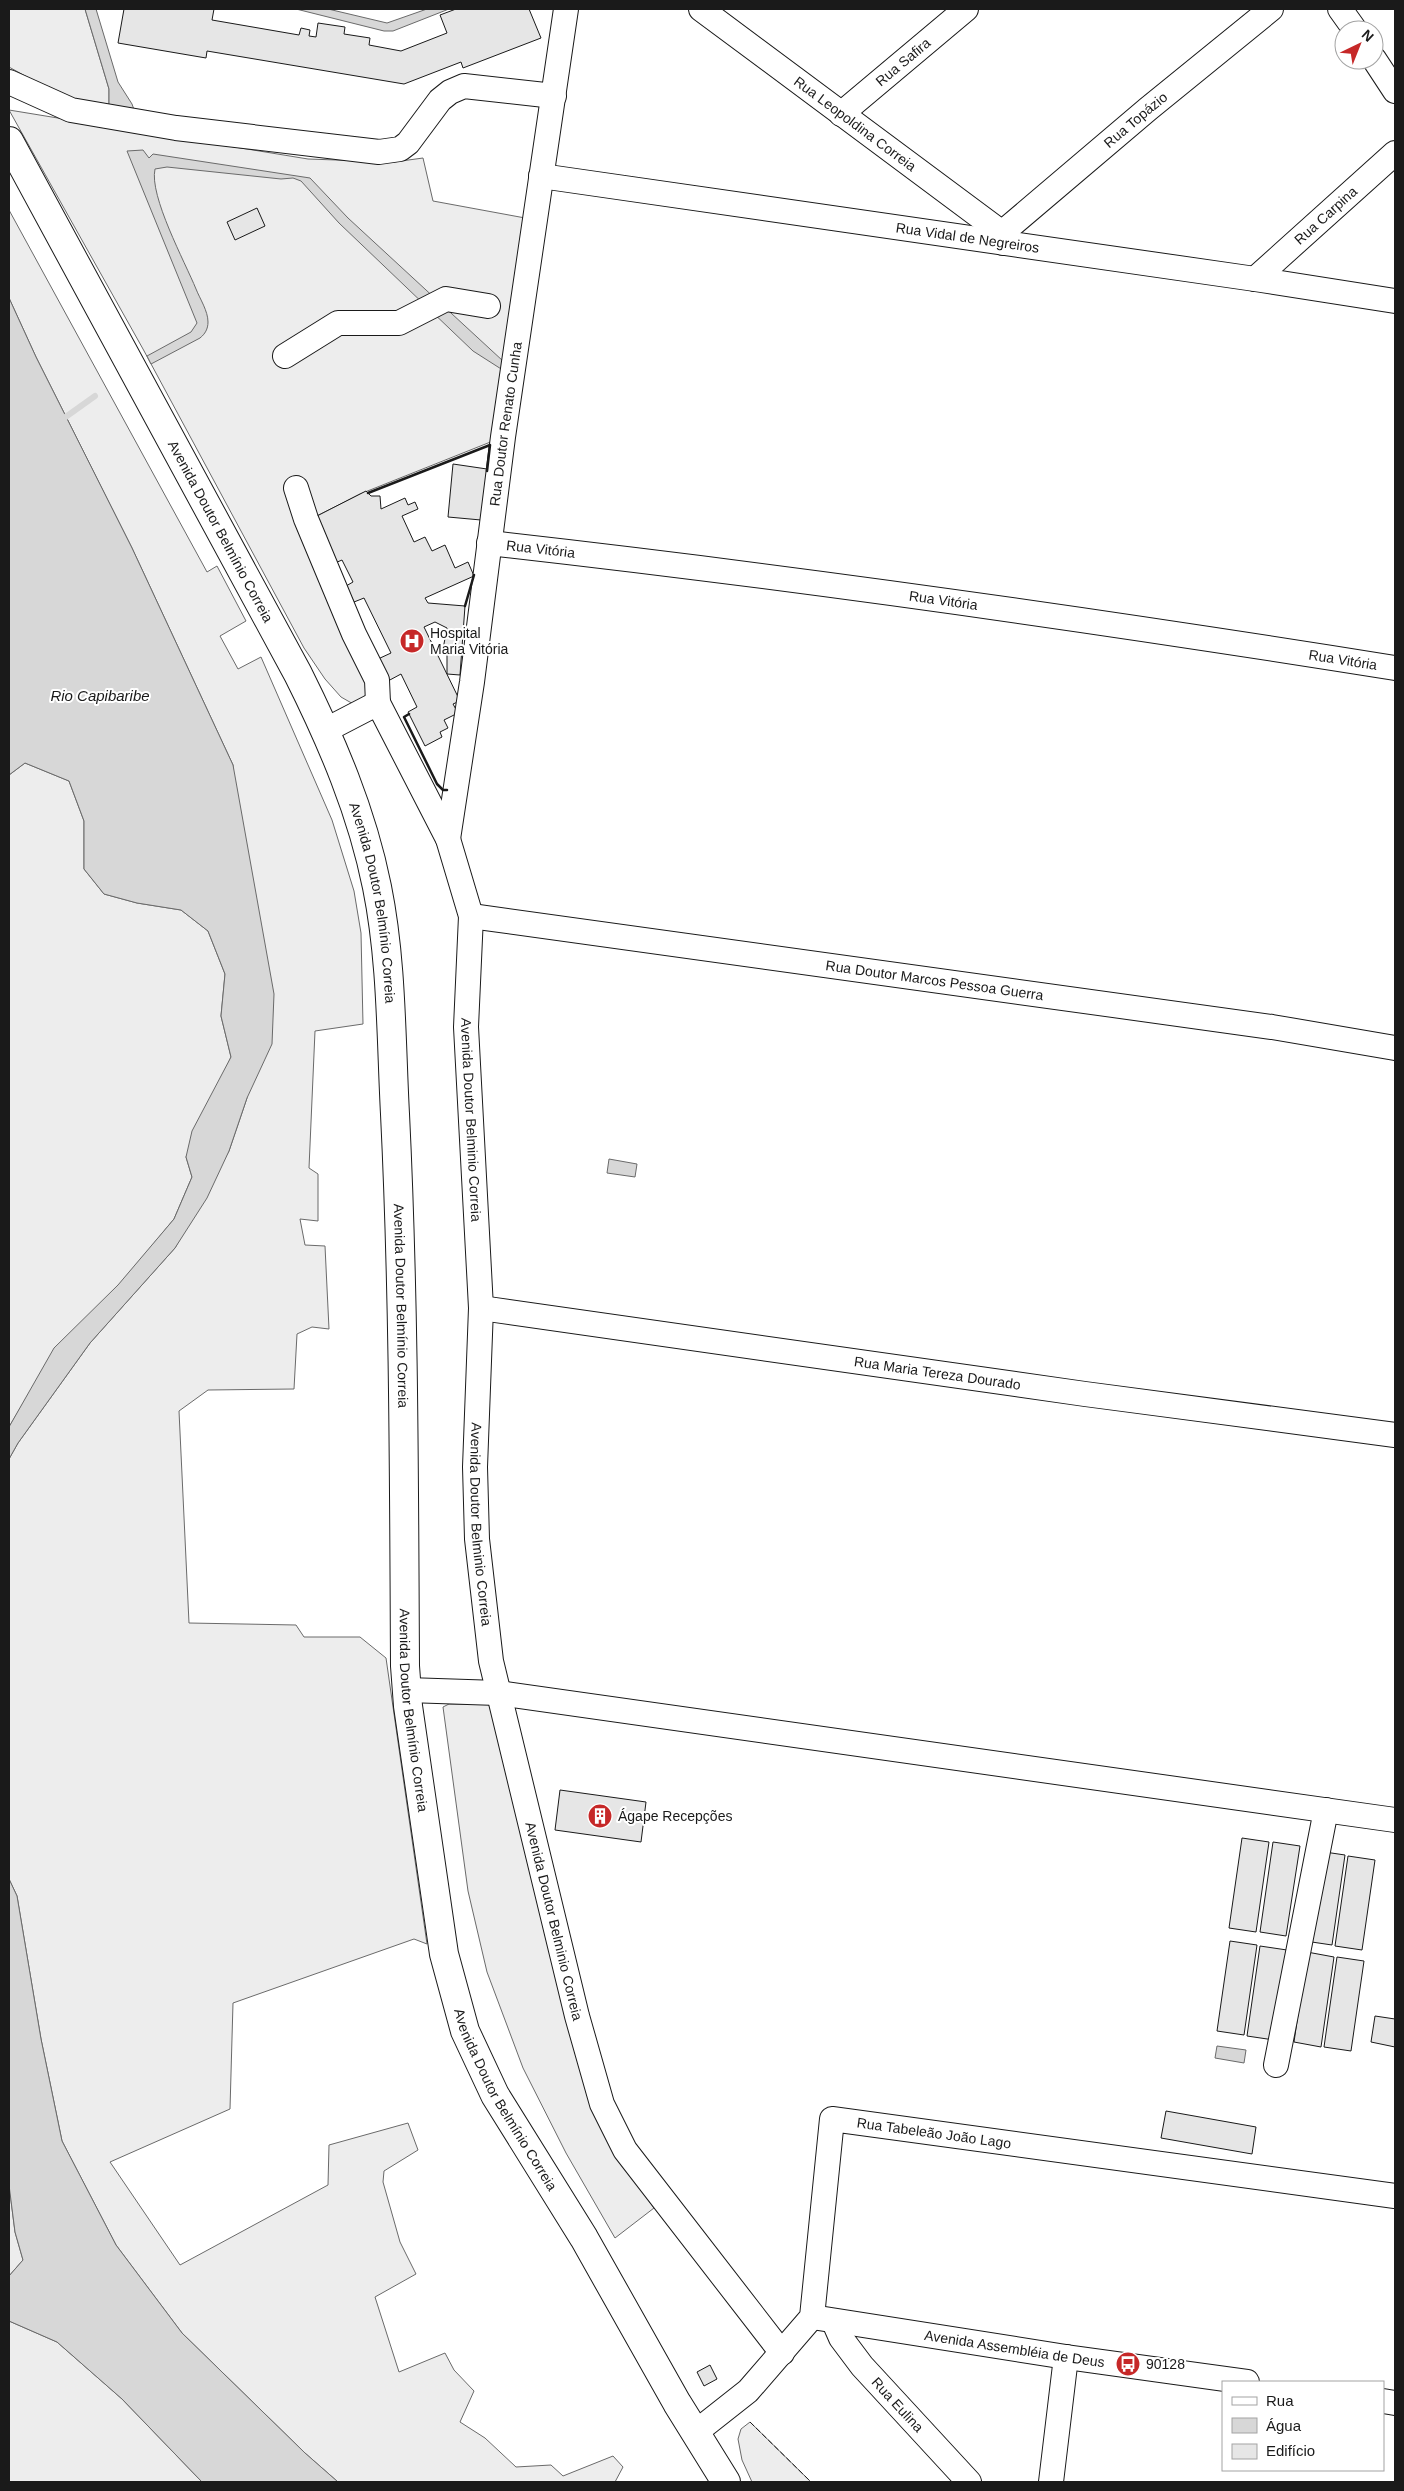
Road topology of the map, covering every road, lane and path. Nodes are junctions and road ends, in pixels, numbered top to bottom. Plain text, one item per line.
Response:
1 (566, 9) edge
2 (701, 9) edge
3 (966, 9) edge
4 (1271, 9) edge
5 (1340, 9) edge
6 (1348, 20) edge
7 (1381, 70) edge
8 (9, 82) edge
9 (1395, 91) edge
10 (554, 96) junction
11 (841, 114) junction
12 (9, 141) edge
13 (1395, 153) edge
14 (541, 176) junction
15 (1002, 238) junction
16 (1255, 279) junction
17 (1395, 301) edge
18 (523, 307) junction
19 (286, 356) dead end
20 (296, 488) dead end
21 (489, 543) junction
22 (1395, 668) edge
23 (378, 703) junction
24 (326, 730) junction
25 (448, 839) junction
26 (471, 916) junction
27 (1395, 1048) edge
28 (481, 1308) junction
29 (1395, 1434) edge
30 (407, 1690) junction
31 (498, 1693) junction
32 (1326, 1810) junction
33 (1395, 1820) edge
34 (1276, 2065) dead end
35 (1395, 2196) edge
36 (823, 2319) junction
37 (782, 2353) junction
38 (1066, 2357) junction
39 (1240, 2381) edge
40 (696, 2432) junction
41 (726, 2482) edge
42 (969, 2482) edge
43 (1051, 2482) edge

1 - 10 street, Rua Doutor Renato Cunha
2 - 11 street, Rua Leopoldina Correia
3 - 11 street, Rua Safira
4 - 15 street, Rua Topázio
5 - 6 street
7 - 9 street
8 - 10 street
10 - 14 street, Rua Doutor Renato Cunha
11 - 15 street, Rua Leopoldina Correia
12 - 24 main road, Avenida Doutor Belmínio Correia
13 - 16 street, Rua Carpina
14 - 15 street, Rua Vidal de Negreiros
14 - 18 street, Rua Doutor Renato Cunha
15 - 16 street, Rua Vidal de Negreiros
16 - 17 street, Rua Vidal de Negreiros
18 - 19 street
18 - 21 street, Rua Doutor Renato Cunha
20 - 23 street
21 - 22 street, Rua Vitória
21 - 25 street, Rua Doutor Renato Cunha
23 - 24 street
23 - 25 street, Avenida Doutor Belminio Correia
24 - 30 main road, Avenida Doutor Belmínio Correia
25 - 26 street, Avenida Doutor Belminio Correia
26 - 27 street, Rua Doutor Marcos Pessoa Guerra
26 - 28 street, Avenida Doutor Belminio Correia
28 - 29 street, Rua Maria Tereza Dourado
28 - 31 street, Avenida Doutor Belminio Correia
30 - 31 street
30 - 40 main road, Avenida Doutor Belmínio Correia
31 - 32 street
31 - 37 street, Avenida Doutor Belminio Correia
32 - 33 street
32 - 34 street
35 - 36 street, Rua Tabeleão João Lago
36 - 37 street
36 - 38 street, Avenida Assembléia de Deus
36 - 42 street, Rua Eulina
37 - 40 street
38 - 39 street, Avenida Assembléia de Deus
38 - 43 street
40 - 41 main road, Avenida Doutor Belmínio Correia

